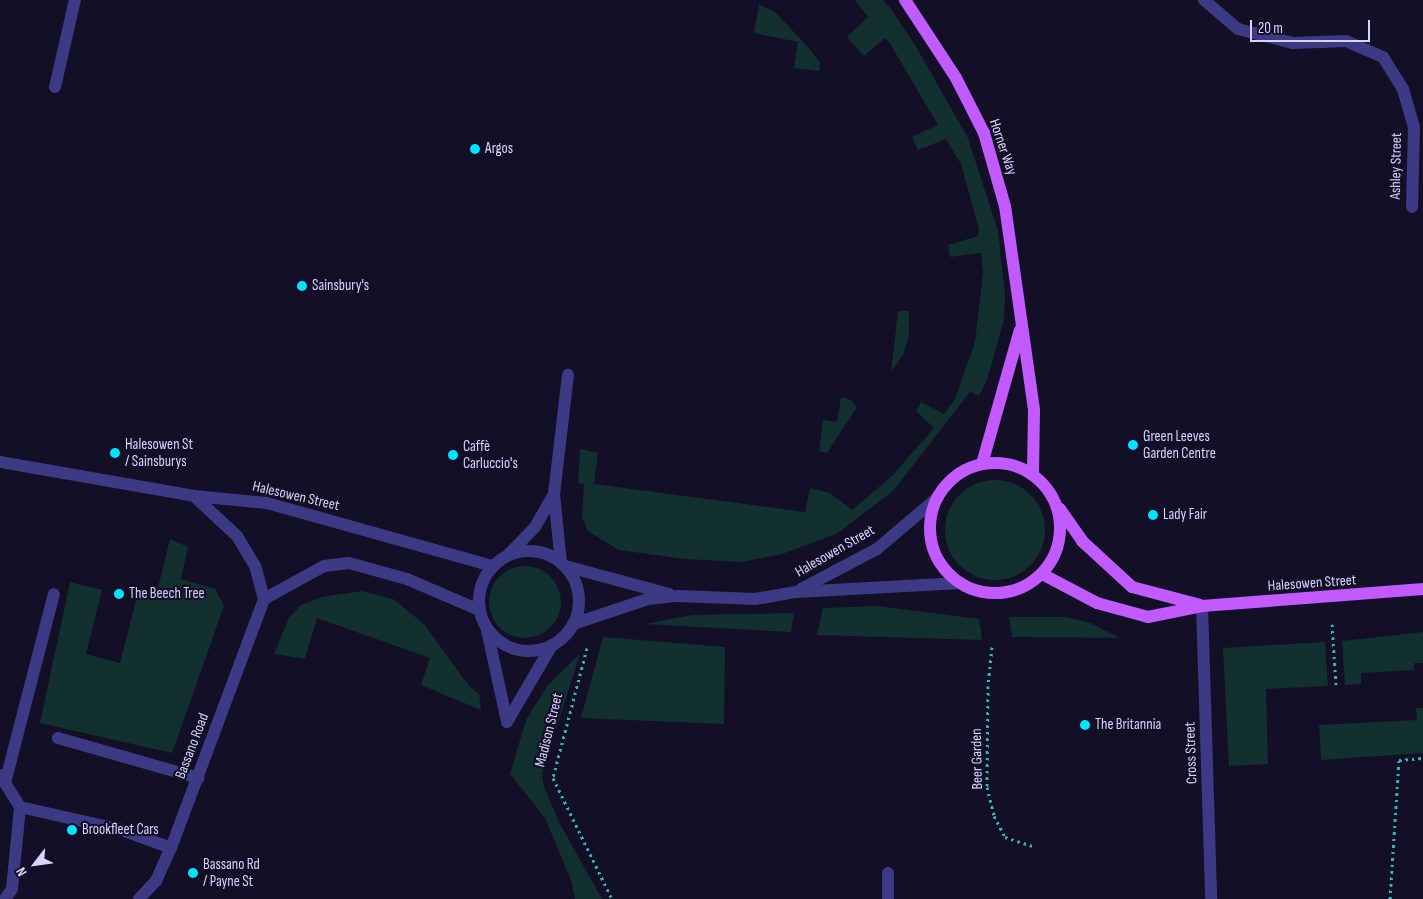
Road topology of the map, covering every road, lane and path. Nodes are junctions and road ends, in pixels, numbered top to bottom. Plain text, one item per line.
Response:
1 (75, 0) edge
2 (904, 0) edge
3 (1204, 0) edge
4 (55, 87) dead end
5 (1412, 207) dead end
6 (1022, 323) junction
7 (568, 374) dead end
8 (0, 462) edge
9 (982, 464) junction
10 (1032, 474) junction
11 (554, 494) junction
12 (194, 496) junction
13 (936, 499) junction
14 (1054, 499) junction
15 (506, 557) junction
16 (563, 565) junction
17 (493, 566) junction
18 (1042, 574) junction
19 (961, 584) junction
20 (1423, 589) edge
21 (796, 592) junction
22 (54, 594) dead end
23 (678, 596) junction
24 (1330, 598) junction
25 (264, 599) junction
26 (1202, 606) junction
27 (479, 610) junction
28 (594, 617) junction
29 (573, 624) junction
30 (486, 628) junction
31 (552, 645) junction
32 (992, 647) dead end
33 (1336, 685) dead end
34 (58, 738) dead end
35 (1423, 758) edge
36 (198, 778) junction
37 (2, 779) edge
38 (20, 807) junction
39 (1035, 847) dead end
40 (171, 848) junction
41 (888, 873) dead end
42 (5, 899) edge
43 (139, 899) edge
44 (612, 899) edge
45 (888, 899) edge
46 (1211, 899) edge
47 (1390, 899) edge

1 - 4 street
2 - 6 main road, Horner Way
3 - 5 street, Ashley Street
6 - 9 main road, Horner Way
6 - 10 main road, Horner Way
7 - 11 street
8 - 12 street, Halesowen Street
9 - 10 main road
9 - 13 main road
10 - 14 main road
11 - 15 street
11 - 16 street
12 - 17 street, Halesowen Street
12 - 25 street
13 - 19 main road
13 - 21 street, Halesowen Street
14 - 18 main road
14 - 26 main road, Halesowen Street
15 - 16 street
15 - 17 street
16 - 23 street, Halesowen Street
16 - 29 street
17 - 27 street
18 - 19 main road
18 - 26 main road, Halesowen Street
19 - 21 street, Halesowen Street
20 - 24 main road, Halesowen Street
21 - 23 street, Halesowen Street
22 - 37 street
23 - 28 street, Halesowen Street
24 - 26 main road, Halesowen Street
24 - 33 path
25 - 27 street
25 - 36 street, Bassano Road
26 - 46 street, Cross Street
27 - 30 street
28 - 29 street, Halesowen Street
28 - 44 path, Madison Street
29 - 31 street
30 - 31 street
30 - 31 street, Madison Street
32 - 39 path, Beer Garden
34 - 36 street
35 - 47 path
36 - 40 street, Bassano Road
37 - 38 street
38 - 40 street
38 - 42 street
40 - 43 street, Bassano Road
41 - 45 street

